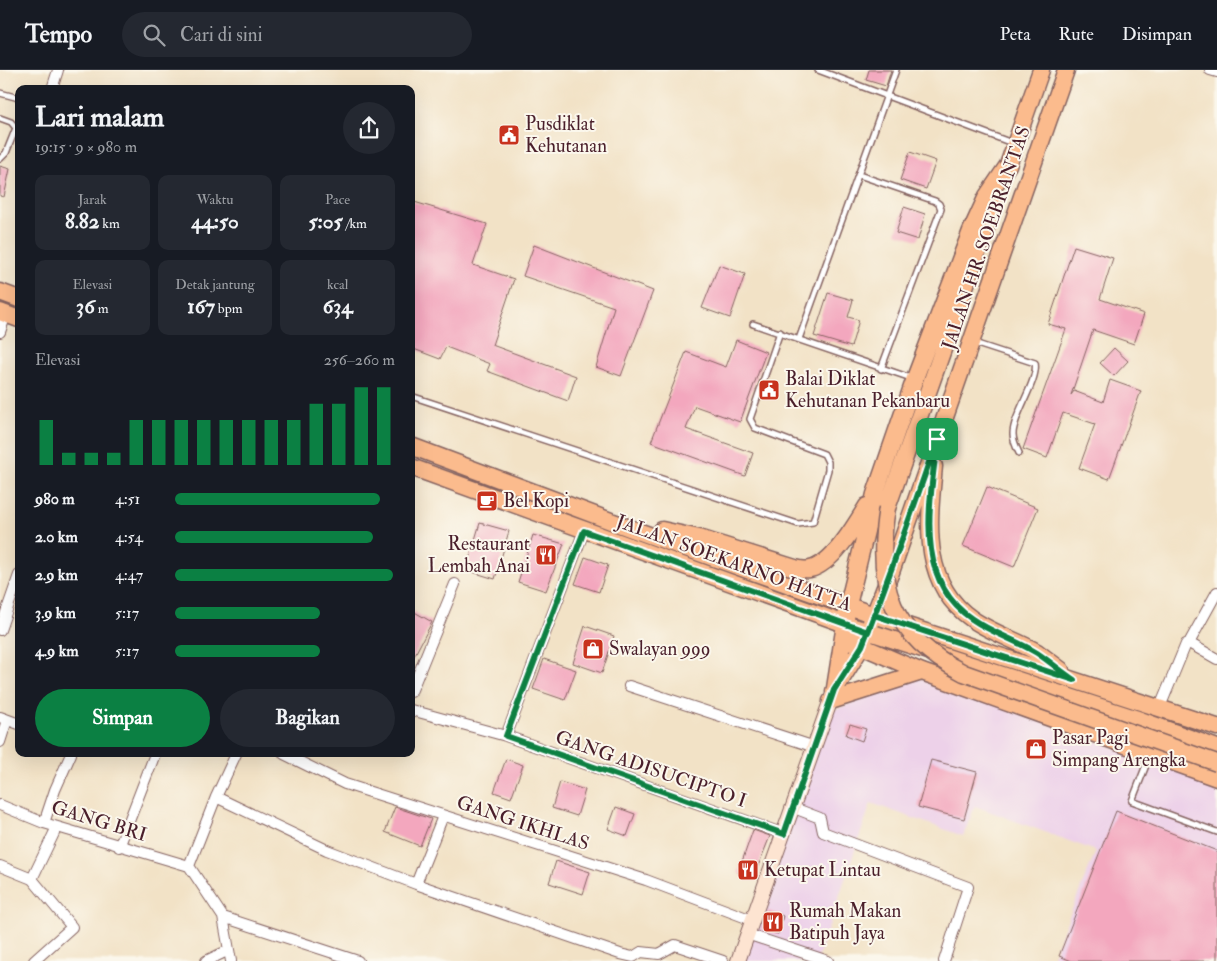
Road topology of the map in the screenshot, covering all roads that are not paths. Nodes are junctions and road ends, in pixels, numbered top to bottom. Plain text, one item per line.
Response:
1 (58, 70) edge
2 (818, 70) edge
3 (896, 70) edge
4 (1041, 70) edge
5 (1066, 70) edge
6 (1210, 70) edge
7 (1217, 72) edge
8 (53, 85) edge
9 (0, 93) edge
10 (887, 95) junction
11 (15, 97) edge
12 (0, 118) edge
13 (15, 126) edge
14 (15, 130) edge
15 (1015, 144) junction
16 (0, 160) edge
17 (1008, 166) junction
18 (859, 175) junction
19 (0, 292) edge
20 (15, 298) edge
21 (8, 315) edge
22 (753, 324) dead end
23 (0, 332) edge
24 (780, 332) junction
25 (799, 339) junction
26 (971, 342) junction
27 (881, 369) junction
28 (915, 378) junction
29 (415, 397) edge
30 (937, 439) junction
31 (415, 447) edge
32 (1019, 453) dead end
33 (415, 468) edge
34 (875, 494) junction
35 (632, 528) junction
36 (584, 531) junction
37 (456, 584) dead end
38 (15, 586) edge
39 (1217, 592) edge
40 (848, 605) junction
41 (874, 615) junction
42 (0, 630) edge
43 (843, 632) junction
44 (865, 639) junction
45 (1189, 643) junction
46 (1217, 659) edge
47 (922, 672) junction
48 (1074, 680) junction
49 (415, 682) edge
50 (629, 686) dead end
51 (833, 696) junction
52 (1160, 707) junction
53 (415, 711) edge
54 (4, 718) edge
55 (1217, 727) edge
56 (506, 736) junction
57 (0, 742) edge
58 (815, 747) junction
59 (1217, 748) edge
60 (1150, 754) junction
61 (70, 757) edge
62 (154, 757) edge
63 (235, 757) edge
64 (290, 757) edge
65 (1217, 763) edge
66 (1217, 778) edge
67 (216, 797) junction
68 (0, 805) edge
69 (794, 808) junction
70 (443, 816) junction
71 (44, 823) junction
72 (57, 827) junction
73 (1217, 832) edge
74 (784, 834) junction
75 (120, 847) junction
76 (0, 866) edge
77 (189, 866) junction
78 (32, 879) junction
79 (416, 884) junction
80 (223, 917) junction
81 (752, 920) junction
82 (747, 934) junction
83 (229, 956) edge
84 (34, 961) edge
85 (206, 961) edge
86 (358, 961) edge
87 (723, 961) edge
88 (738, 961) edge
89 (828, 961) edge
90 (944, 961) edge

1 - 8 street
2 - 10 lane
3 - 10 lane
4 - 15 main road, JALAN HR. SOEBRANTAS
5 - 26 main road, JALAN HR. SOEBRANTAS
6 - 7 street
9 - 11 lane
10 - 15 lane
10 - 18 lane
12 - 13 lane
14 - 16 lane
15 - 17 main road, JALAN HR. SOEBRANTAS
17 - 28 main road, JALAN HR. SOEBRANTAS
17 - 65 main road, bridge
18 - 25 lane
18 - 27 lane
19 - 20 main road
21 - 23 street
22 - 24 lane
24 - 25 lane
24 - 29 lane
25 - 27 lane
26 - 30 main road, JALAN HR. SOEBRANTAS
26 - 32 lane
27 - 28 lane
28 - 34 main road, JALAN HR. SOEBRANTAS
30 - 41 main road, JALAN HR. SOEBRANTAS
30 - 48 main road
31 - 35 main road, JALAN SOEKARNO HATTA
33 - 36 main road, JALAN SOEKARNO HATTA
34 - 35 main road
34 - 40 main road, JALAN HR. SOEBRANTAS
35 - 40 main road, JALAN SOEKARNO HATTA
36 - 43 main road, JALAN SOEKARNO HATTA
36 - 56 street
37 - 49 street
38 - 42 street
39 - 45 street
40 - 41 main road, JALAN SOEKARNO HATTA
40 - 43 main road, JALAN HR. SOEBRANTAS
41 - 44 main road, JALAN HR. SOEBRANTAS
41 - 48 main road, JALAN SOEKARNO HATTA
43 - 44 main road, JALAN SOEKARNO HATTA
43 - 51 main road, JALAN HR. SOEBRANTAS
44 - 47 main road
44 - 51 main road, JALAN HR. SOEBRANTAS
44 - 59 main road, JALAN SOEKARNO HATTA
45 - 46 street
45 - 52 street
47 - 51 main road
47 - 60 main road
48 - 52 main road, JALAN SOEKARNO HATTA
50 - 58 street
51 - 58 main road
52 - 55 main road, JALAN SOEKARNO HATTA
53 - 56 street, GANG ADISUCIPTO I
54 - 57 street
56 - 74 street, GANG ADISUCIPTO I
58 - 69 main road
60 - 66 main road
60 - 73 lane
61 - 71 street
62 - 75 street
63 - 67 street
64 - 70 street, GANG IKHLAS
67 - 77 street
67 - 79 street
68 - 71 street, GANG BRI
69 - 74 main road
69 - 90 street
70 - 79 street
70 - 81 street, GANG IKHLAS
71 - 72 street, GANG BRI
72 - 75 street, GANG BRI
72 - 78 street
74 - 81 main road
75 - 77 street, GANG BRI
76 - 78 street
77 - 80 street
78 - 84 street
79 - 87 street
80 - 83 street
80 - 86 street
81 - 82 main road
82 - 88 main road
82 - 89 street
83 - 85 street

